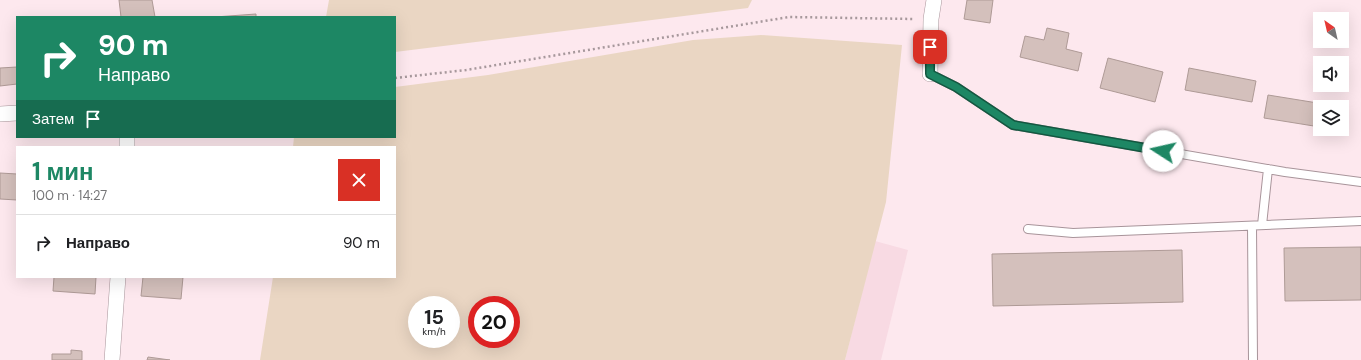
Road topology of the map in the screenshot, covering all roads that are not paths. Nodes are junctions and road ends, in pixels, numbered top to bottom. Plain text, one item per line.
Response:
1 (934, 0) edge
2 (930, 74) joint
3 (16, 113) edge
4 (0, 114) edge
5 (1268, 169) junction
6 (1361, 182) edge
7 (1361, 221) edge
8 (1262, 225) junction
9 (1252, 226) junction
10 (1028, 229) dead end
11 (118, 278) edge
12 (112, 360) edge
13 (1253, 360) edge

1 - 2 street
2 - 5 lane
3 - 4 street
5 - 6 lane
5 - 8 lane
7 - 8 lane
8 - 9 lane
9 - 10 lane
9 - 13 lane
11 - 12 street

